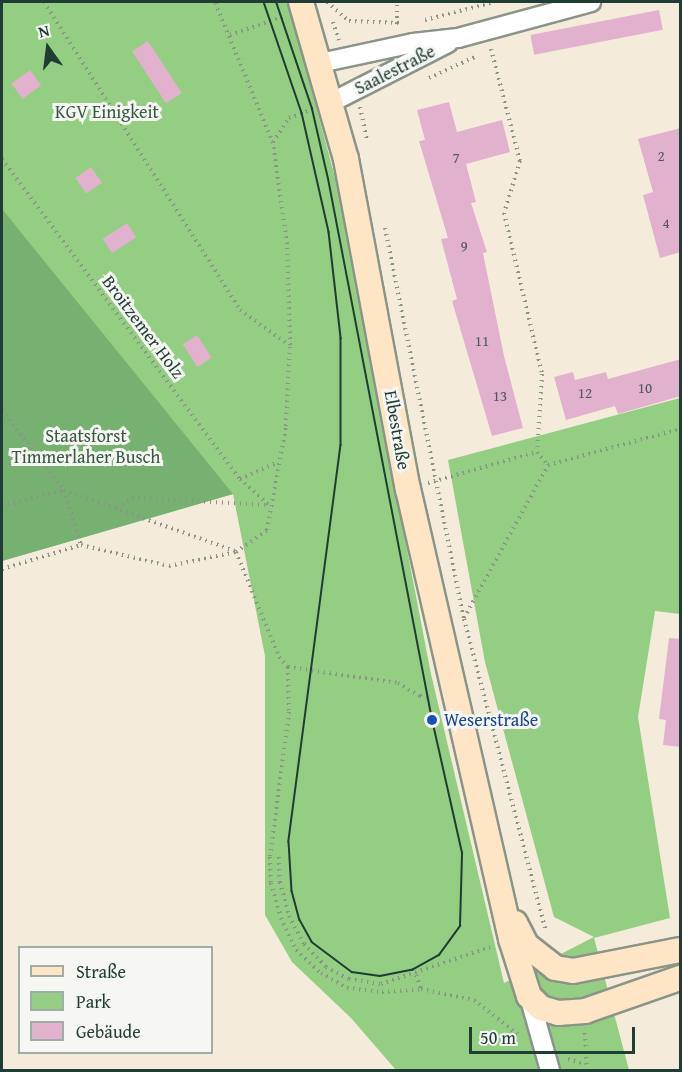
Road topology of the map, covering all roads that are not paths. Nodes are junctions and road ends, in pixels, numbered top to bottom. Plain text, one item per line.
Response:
1 (591, 2) edge
2 (302, 5) edge
3 (458, 38) junction
4 (320, 63) junction
5 (332, 102) junction
6 (493, 858) junction
7 (681, 950) edge
8 (681, 978) edge
9 (529, 996) junction
10 (549, 1071) edge

1 - 3 street, Saalestraße
2 - 4 street, Elbestraße
3 - 4 street, Saalestraße
3 - 5 street, Saalestraße
4 - 5 street, Elbestraße
5 - 6 street, Elbestraße
6 - 7 street
6 - 9 street
8 - 9 street
9 - 10 street

